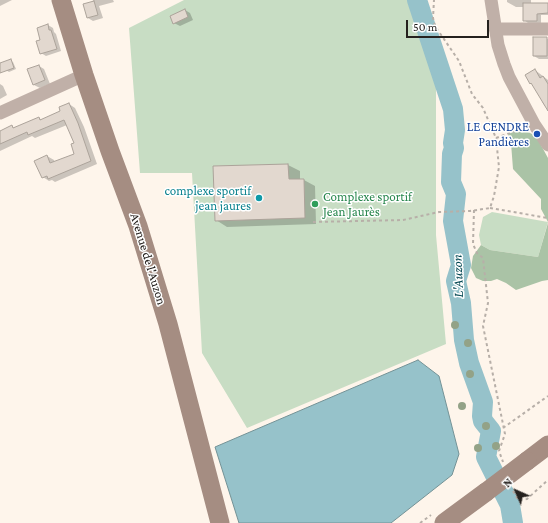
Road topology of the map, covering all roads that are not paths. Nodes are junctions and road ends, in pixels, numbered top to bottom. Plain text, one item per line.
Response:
1 (61, 0) edge
2 (491, 0) edge
3 (495, 29) junction
4 (548, 29) edge
5 (84, 75) junction
6 (0, 113) edge
7 (548, 145) edge
8 (548, 445) edge
9 (220, 523) edge
10 (444, 523) edge

1 - 5 main road, Avenue de l'Auzon
2 - 3 street
3 - 4 street
3 - 7 street
5 - 6 street
5 - 9 main road, Avenue de l'Auzon
8 - 10 main road, bridge

